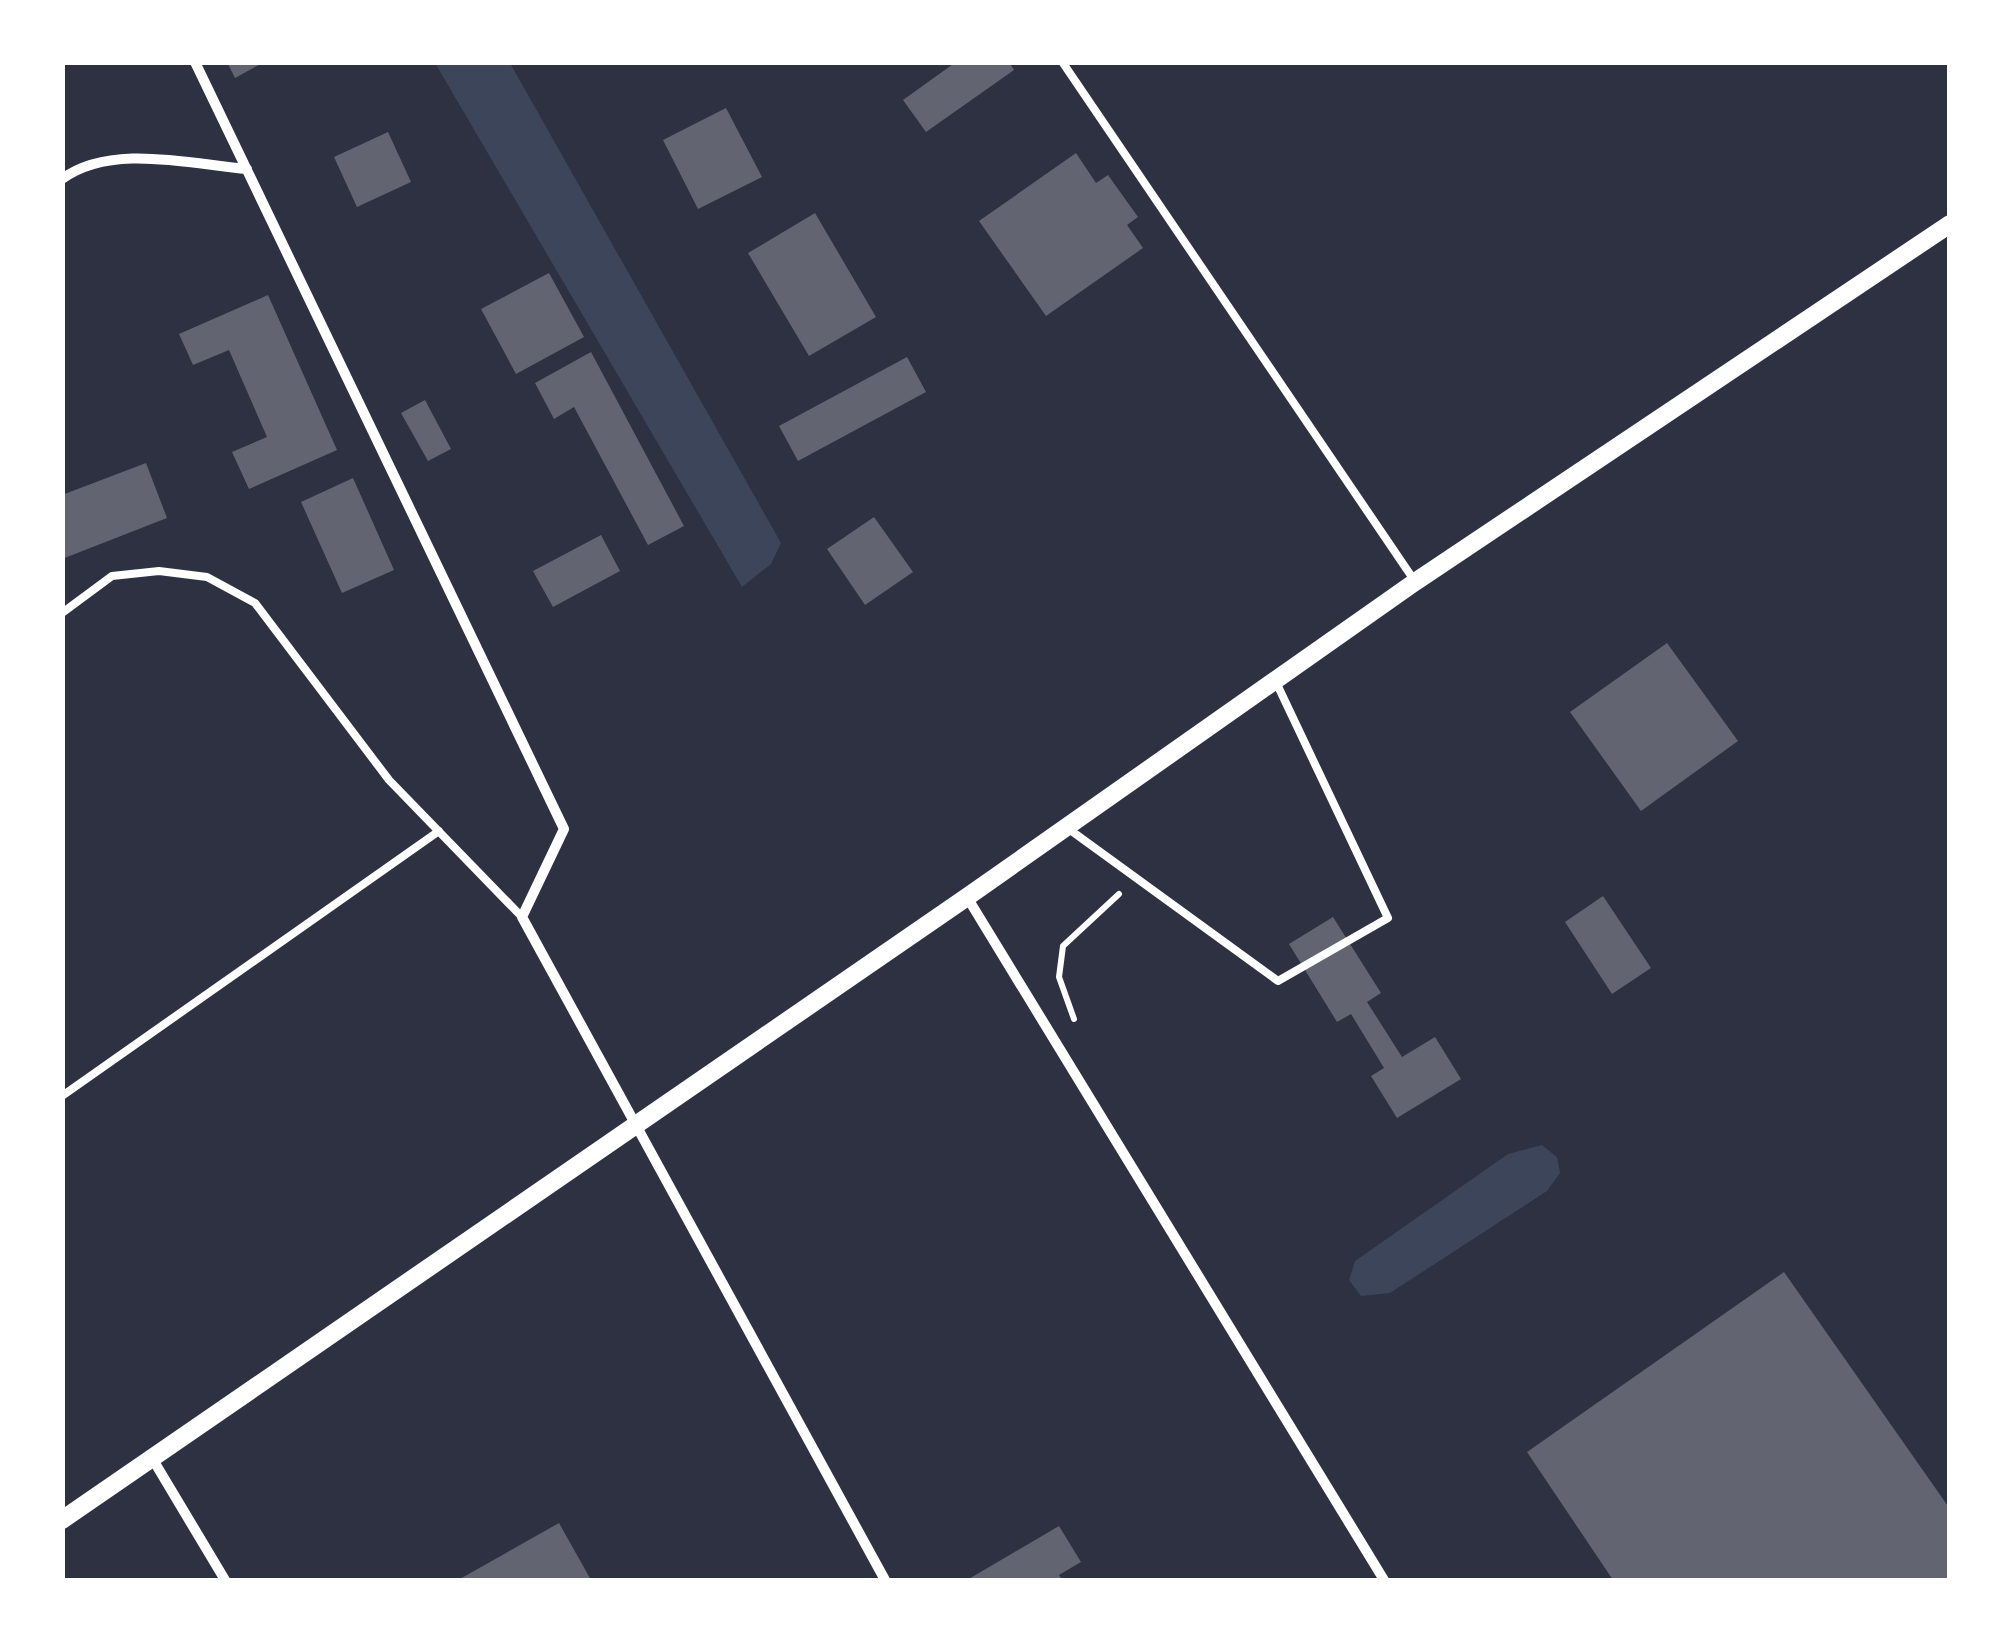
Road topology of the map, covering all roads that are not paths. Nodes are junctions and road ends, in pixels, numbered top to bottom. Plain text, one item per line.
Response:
1 (195, 62) edge
2 (1063, 62) edge
3 (247, 169) junction
4 (62, 179) edge
5 (1950, 224) edge
6 (1415, 582) junction
7 (62, 612) edge
8 (1275, 680) junction
9 (1066, 828) junction
10 (439, 831) junction
11 (967, 897) junction
12 (522, 916) junction
13 (62, 1096) edge
14 (636, 1124) junction
15 (152, 1458) junction
16 (62, 1520) edge
17 (225, 1580) edge
18 (885, 1580) edge
19 (1384, 1580) edge

1 - 3 street
2 - 6 lane
3 - 4 street
3 - 12 street
5 - 6 street
6 - 8 street
7 - 10 lane
8 - 9 street
8 - 9 lane
9 - 11 street
10 - 12 lane
10 - 13 lane
11 - 14 street
11 - 19 street
12 - 14 street
14 - 15 street
14 - 18 street
15 - 16 street
15 - 17 street

